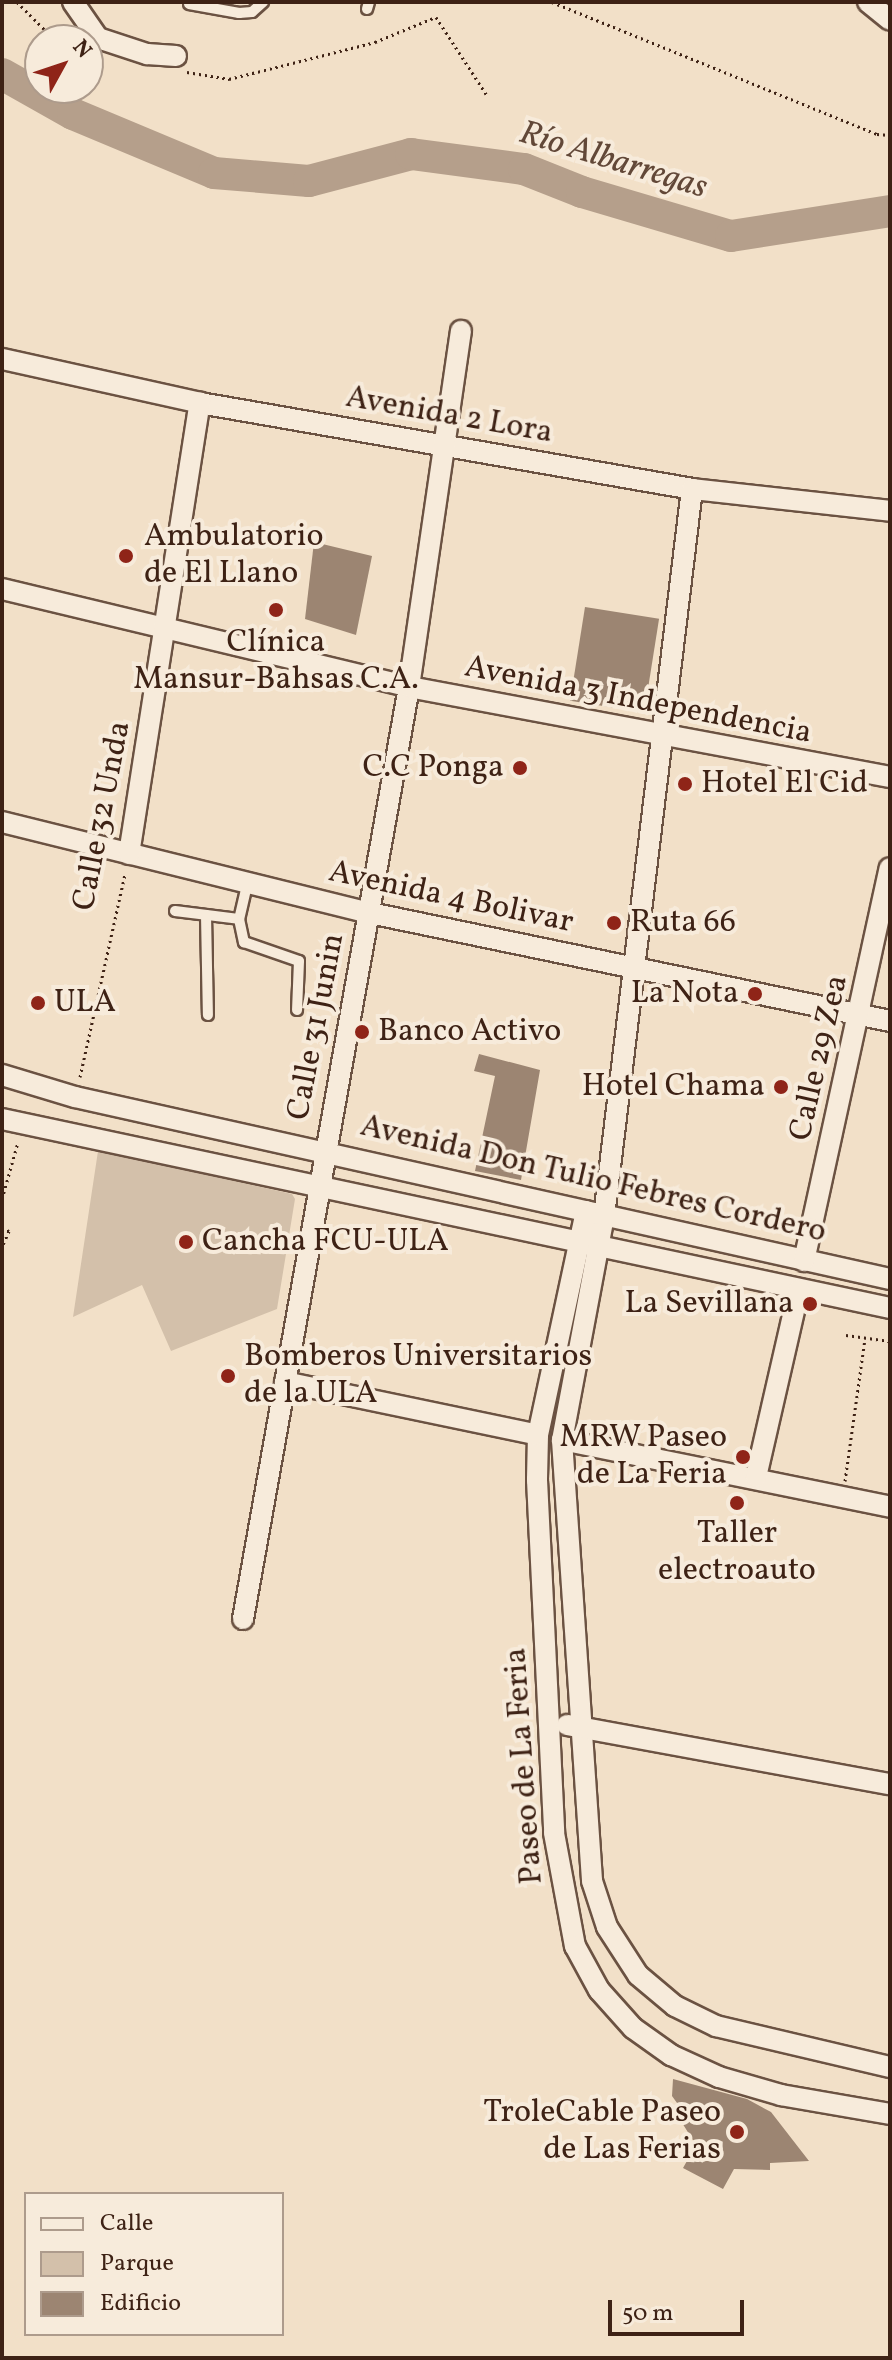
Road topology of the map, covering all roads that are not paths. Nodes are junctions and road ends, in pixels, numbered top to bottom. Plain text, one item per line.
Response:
1 (73, 2) edge
2 (263, 2) edge
3 (868, 2) edge
4 (189, 4) edge
5 (890, 20) edge
6 (180, 64) road end
7 (461, 331) dead end
8 (2, 359) edge
9 (200, 403) junction
10 (445, 446) junction
11 (692, 489) junction
12 (890, 511) edge
13 (2, 589) edge
14 (168, 627) junction
15 (409, 687) junction
16 (661, 737) junction
17 (890, 777) edge
18 (2, 822) edge
19 (129, 854) junction
20 (890, 868) edge
21 (247, 885) junction
22 (175, 911) dead end
23 (370, 913) junction
24 (206, 915) junction
25 (239, 919) junction
26 (632, 966) junction
27 (297, 1010) dead end
28 (862, 1014) junction
29 (208, 1015) dead end
30 (890, 1021) edge
31 (2, 1075) edge
32 (2, 1119) edge
33 (325, 1149) junction
34 (320, 1188) junction
35 (595, 1214) junction
36 (590, 1246) junction
37 (804, 1261) junction
38 (890, 1279) edge
39 (799, 1290) junction
40 (890, 1308) edge
41 (285, 1382) junction
42 (538, 1435) junction
43 (562, 1440) junction
44 (756, 1477) junction
45 (890, 1507) edge
46 (243, 1619) dead end
47 (551, 1724) junction
48 (578, 1726) junction
49 (890, 1784) edge
50 (890, 2067) edge
51 (890, 2114) edge

1 - 6 street
2 - 4 lane
3 - 5 street
7 - 10 street, Calle 31 Junin
8 - 9 street, Avenida 2 Lora
9 - 10 street, Avenida 2 Lora
9 - 14 street, Calle 32 Unda
10 - 11 street, Avenida 2 Lora
10 - 15 street, Calle 31 Junin
11 - 12 street, Avenida 2 Lora
11 - 16 street
13 - 14 street, Avenida 3 Independencia
14 - 15 street, Avenida 3 Independencia
14 - 19 street, Calle 32 Unda
15 - 16 street, Avenida 3 Independencia
15 - 23 street, Calle 31 Junin
16 - 17 street, Avenida 3 Independencia
16 - 26 street
18 - 19 street, Avenida 4 Bolivar
19 - 21 street, Avenida 4 Bolivar
20 - 28 street, Calle 29 Zea
21 - 23 street, Avenida 4 Bolivar
21 - 25 lane
22 - 24 lane
23 - 26 street, Avenida 4 Bolivar
23 - 33 street, Calle 31 Junin
24 - 25 lane
24 - 29 lane
25 - 27 lane
26 - 28 street, Avenida 4 Bolivar
26 - 35 street
28 - 30 street, Avenida 4 Bolivar
28 - 37 street, Calle 29 Zea
31 - 33 street, Avenida Don Tulio Febres Cordero
32 - 34 street, Avenida Don Tulio Febres Cordero
33 - 34 street, Calle 31 Junin
33 - 35 street, Avenida Don Tulio Febres Cordero
34 - 36 street, Avenida Don Tulio Febres Cordero
34 - 41 street, Calle 31 Junin
35 - 36 street
35 - 37 street, Avenida Don Tulio Febres Cordero
36 - 39 street, Avenida Don Tulio Febres Cordero
36 - 42 street, Paseo de La Feria
36 - 43 street, Paseo de La Feria
37 - 38 street, Avenida Don Tulio Febres Cordero
39 - 40 street, Avenida Don Tulio Febres Cordero
39 - 44 street
41 - 42 street
41 - 46 street, Calle 31 Junin
42 - 47 street, Paseo de La Feria
43 - 44 street
43 - 48 street, Paseo de La Feria
44 - 45 street
47 - 48 street
47 - 51 street, Paseo de La Feria
48 - 49 street
48 - 50 street, Paseo de La Feria

